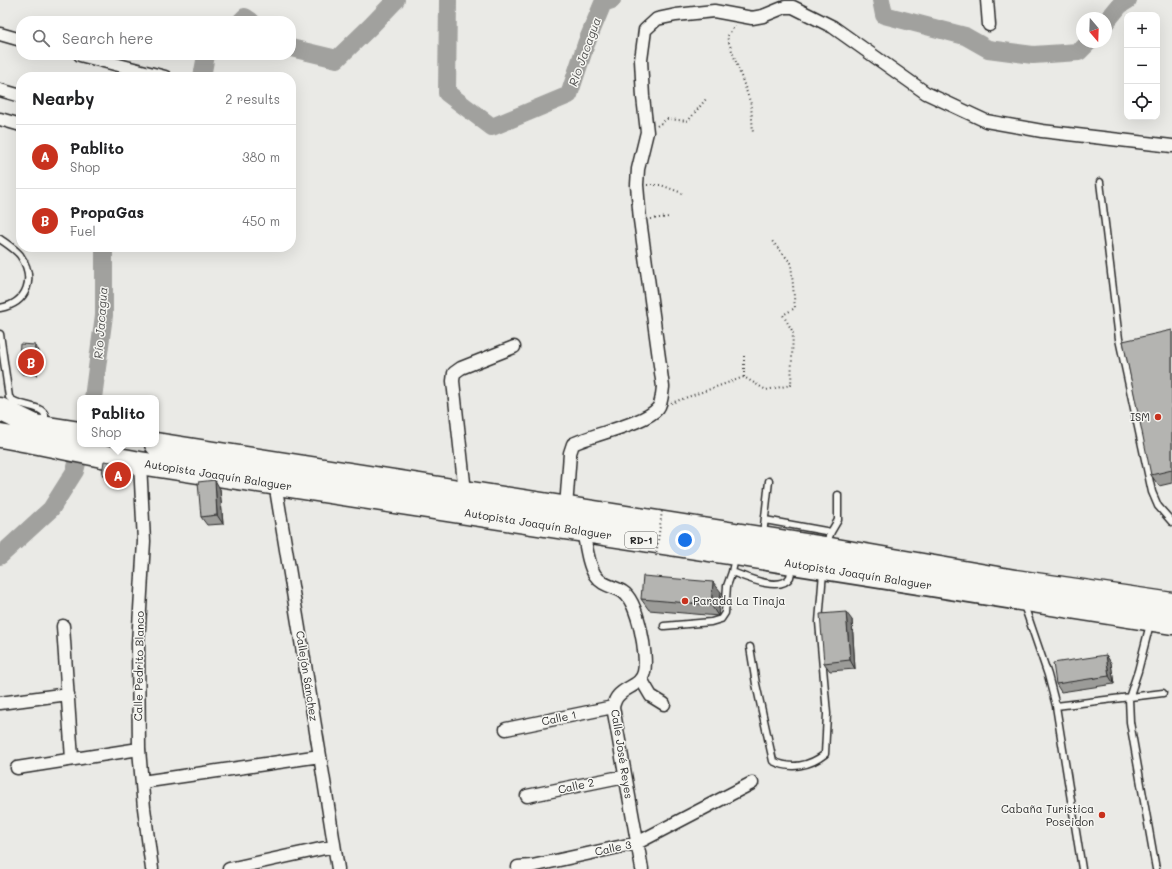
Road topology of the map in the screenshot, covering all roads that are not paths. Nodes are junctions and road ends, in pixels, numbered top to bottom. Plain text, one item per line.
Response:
1 (722, 0) edge
2 (987, 0) edge
3 (725, 13) junction
4 (989, 24) dead end
5 (0, 34) edge
6 (16, 39) edge
7 (99, 60) edge
8 (146, 72) edge
9 (0, 90) edge
10 (16, 95) edge
11 (0, 119) edge
12 (16, 124) edge
13 (1172, 146) edge
14 (1100, 182) dead end
15 (0, 239) edge
16 (0, 308) edge
17 (0, 334) edge
18 (514, 347) dead end
19 (0, 409) edge
20 (0, 420) edge
21 (46, 432) junction
22 (77, 433) edge
23 (0, 436) edge
24 (159, 444) edge
25 (77, 445) edge
26 (83, 447) edge
27 (140, 463) junction
28 (769, 481) dead end
29 (275, 484) junction
30 (465, 492) junction
31 (838, 495) dead end
32 (566, 508) junction
33 (1172, 522) edge
34 (583, 531) junction
35 (761, 543) junction
36 (826, 549) junction
37 (734, 563) junction
38 (792, 564) junction
39 (1022, 600) junction
40 (1172, 604) edge
41 (1150, 620) junction
42 (1172, 623) edge
43 (63, 626) dead end
44 (664, 626) dead end
45 (750, 646) dead end
46 (641, 679) junction
47 (1163, 693) dead end
48 (68, 694) junction
49 (1129, 698) junction
50 (0, 703) edge
51 (664, 704) dead end
52 (1056, 706) junction
53 (613, 707) junction
54 (506, 729) dead end
55 (139, 749) junction
56 (320, 756) junction
57 (72, 759) junction
58 (17, 768) dead end
59 (625, 776) junction
60 (142, 782) junction
61 (752, 783) dead end
62 (527, 796) dead end
63 (637, 843) junction
64 (334, 846) junction
65 (518, 867) dead end
66 (532, 868) edge
67 (152, 869) edge
68 (229, 869) edge
69 (338, 869) edge
70 (642, 869) edge
71 (1082, 869) edge
72 (1156, 869) edge

1 - 3 street
2 - 4 street
3 - 13 street
3 - 32 street
5 - 6 street
7 - 8 street
9 - 10 street
11 - 12 street
14 - 33 lane
15 - 16 lane
17 - 21 lane
18 - 30 street
19 - 21 highway
20 - 21 highway, Autopista Joaquín Balaguer / RD-1
21 - 22 highway, Autopista Joaquín Balaguer / RD-1
21 - 23 highway, Autopista Joaquín Balaguer / RD-1
21 - 25 highway, Autopista Joaquín Balaguer / RD-1
24 - 30 highway, Autopista Joaquín Balaguer / RD-1
26 - 27 highway, Autopista Joaquín Balaguer / RD-1
27 - 29 highway, Autopista Joaquín Balaguer / RD-1
27 - 55 street, Calle Pedrito Blanco
28 - 35 lane
29 - 34 highway, Autopista Joaquín Balaguer / RD-1
29 - 56 street, Callejón Sánchez
30 - 32 highway, Autopista Joaquín Balaguer / RD-1
31 - 36 lane
32 - 35 highway, Autopista Joaquín Balaguer / RD-1
34 - 37 highway, Autopista Joaquín Balaguer / RD-1
34 - 46 street
35 - 36 highway, Autopista Joaquín Balaguer / RD-1
35 - 37 highway, Autopista Joaquín Balaguer / RD-1
35 - 38 highway, Autopista Joaquín Balaguer / RD-1
36 - 38 highway, Autopista Joaquín Balaguer / RD-1
36 - 39 highway, Autopista Joaquín Balaguer / RD-1
36 - 40 highway, Autopista Joaquín Balaguer / RD-1
36 - 45 lane
37 - 38 lane
37 - 44 lane
39 - 41 highway, Autopista Joaquín Balaguer / RD-1
39 - 52 lane
41 - 42 highway, Autopista Joaquín Balaguer / RD-1
41 - 49 lane
43 - 48 street
46 - 51 street
46 - 53 street, Calle José Reyes
47 - 49 lane
48 - 50 street
48 - 57 street
49 - 52 lane
49 - 72 lane
52 - 71 lane
53 - 54 street, Calle 1
53 - 59 street, Calle José Reyes
55 - 57 street
55 - 60 street, Calle Pedrito Blanco
56 - 60 street
56 - 64 street, Callejón Sánchez
57 - 58 street
59 - 62 street, Calle 2
59 - 63 street, Calle José Reyes
60 - 67 street, Calle Pedrito Blanco
61 - 63 street, Calle 3
63 - 66 street, Calle 3
63 - 70 street, Calle José Reyes
64 - 68 street
64 - 69 street, Callejón Sánchez
65 - 66 street, Calle 3

